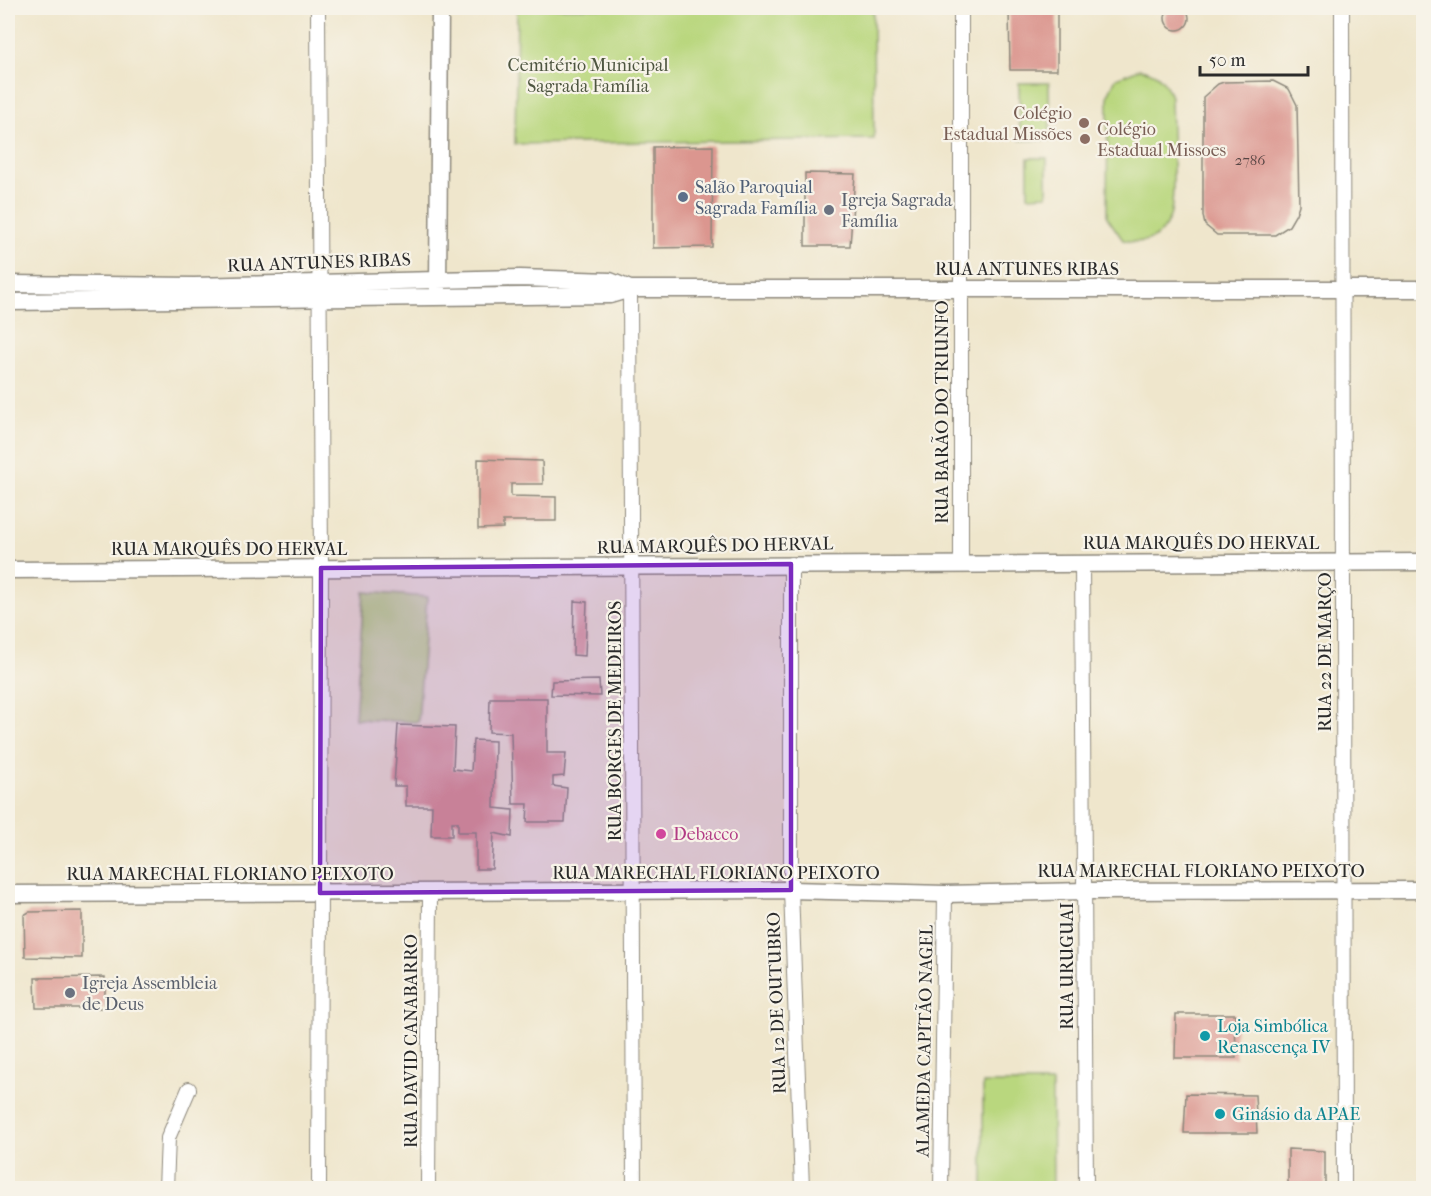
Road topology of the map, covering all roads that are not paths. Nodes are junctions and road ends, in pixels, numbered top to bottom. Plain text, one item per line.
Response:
1 (318, 8) edge
2 (440, 8) edge
3 (961, 8) edge
4 (1342, 8) edge
5 (438, 278) junction
6 (8, 284) edge
7 (520, 286) junction
8 (630, 288) junction
9 (959, 288) junction
10 (1344, 290) junction
11 (1424, 290) edge
12 (319, 292) junction
13 (194, 293) junction
14 (438, 296) junction
15 (8, 302) edge
16 (1343, 562) junction
17 (1424, 562) edge
18 (1082, 563) junction
19 (791, 564) junction
20 (961, 564) junction
21 (632, 566) junction
22 (321, 568) junction
23 (8, 570) edge
24 (791, 890) junction
25 (1344, 890) junction
26 (1424, 890) edge
27 (1085, 891) junction
28 (633, 892) junction
29 (320, 893) junction
30 (430, 893) junction
31 (8, 894) edge
32 (945, 894) junction
33 (189, 1089) dead end
34 (165, 1188) edge
35 (320, 1188) edge
36 (428, 1188) edge
37 (634, 1188) edge
38 (802, 1188) edge
39 (941, 1188) edge
40 (1086, 1188) edge
41 (1344, 1188) edge

1 - 12 street
2 - 5 street
3 - 9 street, RUA BARÃO DO TRIUNFO
4 - 10 street, RUA 22 DE MARÇO
5 - 7 street, RUA ANTUNES RIBAS
5 - 12 street, RUA ANTUNES RIBAS
5 - 14 street
6 - 13 street, RUA ANTUNES RIBAS
7 - 8 street, RUA ANTUNES RIBAS
7 - 14 street, RUA ANTUNES RIBAS
8 - 9 street, RUA ANTUNES RIBAS
8 - 21 street, RUA BORGES DE MEDEIROS
9 - 10 street, RUA ANTUNES RIBAS
9 - 20 street, RUA BARÃO DO TRIUNFO
10 - 11 street, RUA ANTUNES RIBAS
10 - 16 street, RUA 22 DE MARÇO
12 - 13 street, RUA ANTUNES RIBAS
12 - 14 street, RUA ANTUNES RIBAS
12 - 22 street
13 - 15 street, RUA ANTUNES RIBAS
16 - 17 street, RUA MARQUÊS DO HERVAL
16 - 18 street, RUA MARQUÊS DO HERVAL
16 - 25 street, RUA 22 DE MARÇO
18 - 20 street, RUA MARQUÊS DO HERVAL
18 - 27 street, RUA URUGUAI
19 - 20 street, RUA MARQUÊS DO HERVAL
19 - 21 street, RUA MARQUÊS DO HERVAL
19 - 24 street, RUA 12 DE OUTUBRO
21 - 22 street, RUA MARQUÊS DO HERVAL
21 - 28 street, RUA BORGES DE MEDEIROS
22 - 23 street, RUA MARQUÊS DO HERVAL
22 - 29 street
24 - 28 street, RUA MARECHAL FLORIANO PEIXOTO
24 - 32 street, RUA MARECHAL FLORIANO PEIXOTO
24 - 38 street, RUA 12 DE OUTUBRO
25 - 26 street, RUA MARECHAL FLORIANO PEIXOTO
25 - 27 street, RUA MARECHAL FLORIANO PEIXOTO
25 - 41 street, RUA 22 DE MARÇO
27 - 32 street, RUA MARECHAL FLORIANO PEIXOTO
27 - 40 street, RUA URUGUAI
28 - 30 street, RUA MARECHAL FLORIANO PEIXOTO
28 - 37 street, RUA BORGES DE MEDEIROS
29 - 30 street, RUA MARECHAL FLORIANO PEIXOTO
29 - 31 street, RUA MARECHAL FLORIANO PEIXOTO
29 - 35 street
30 - 36 street, RUA DAVID CANABARRO
32 - 39 street, ALAMEDA CAPITÃO NAGEL
33 - 34 street

